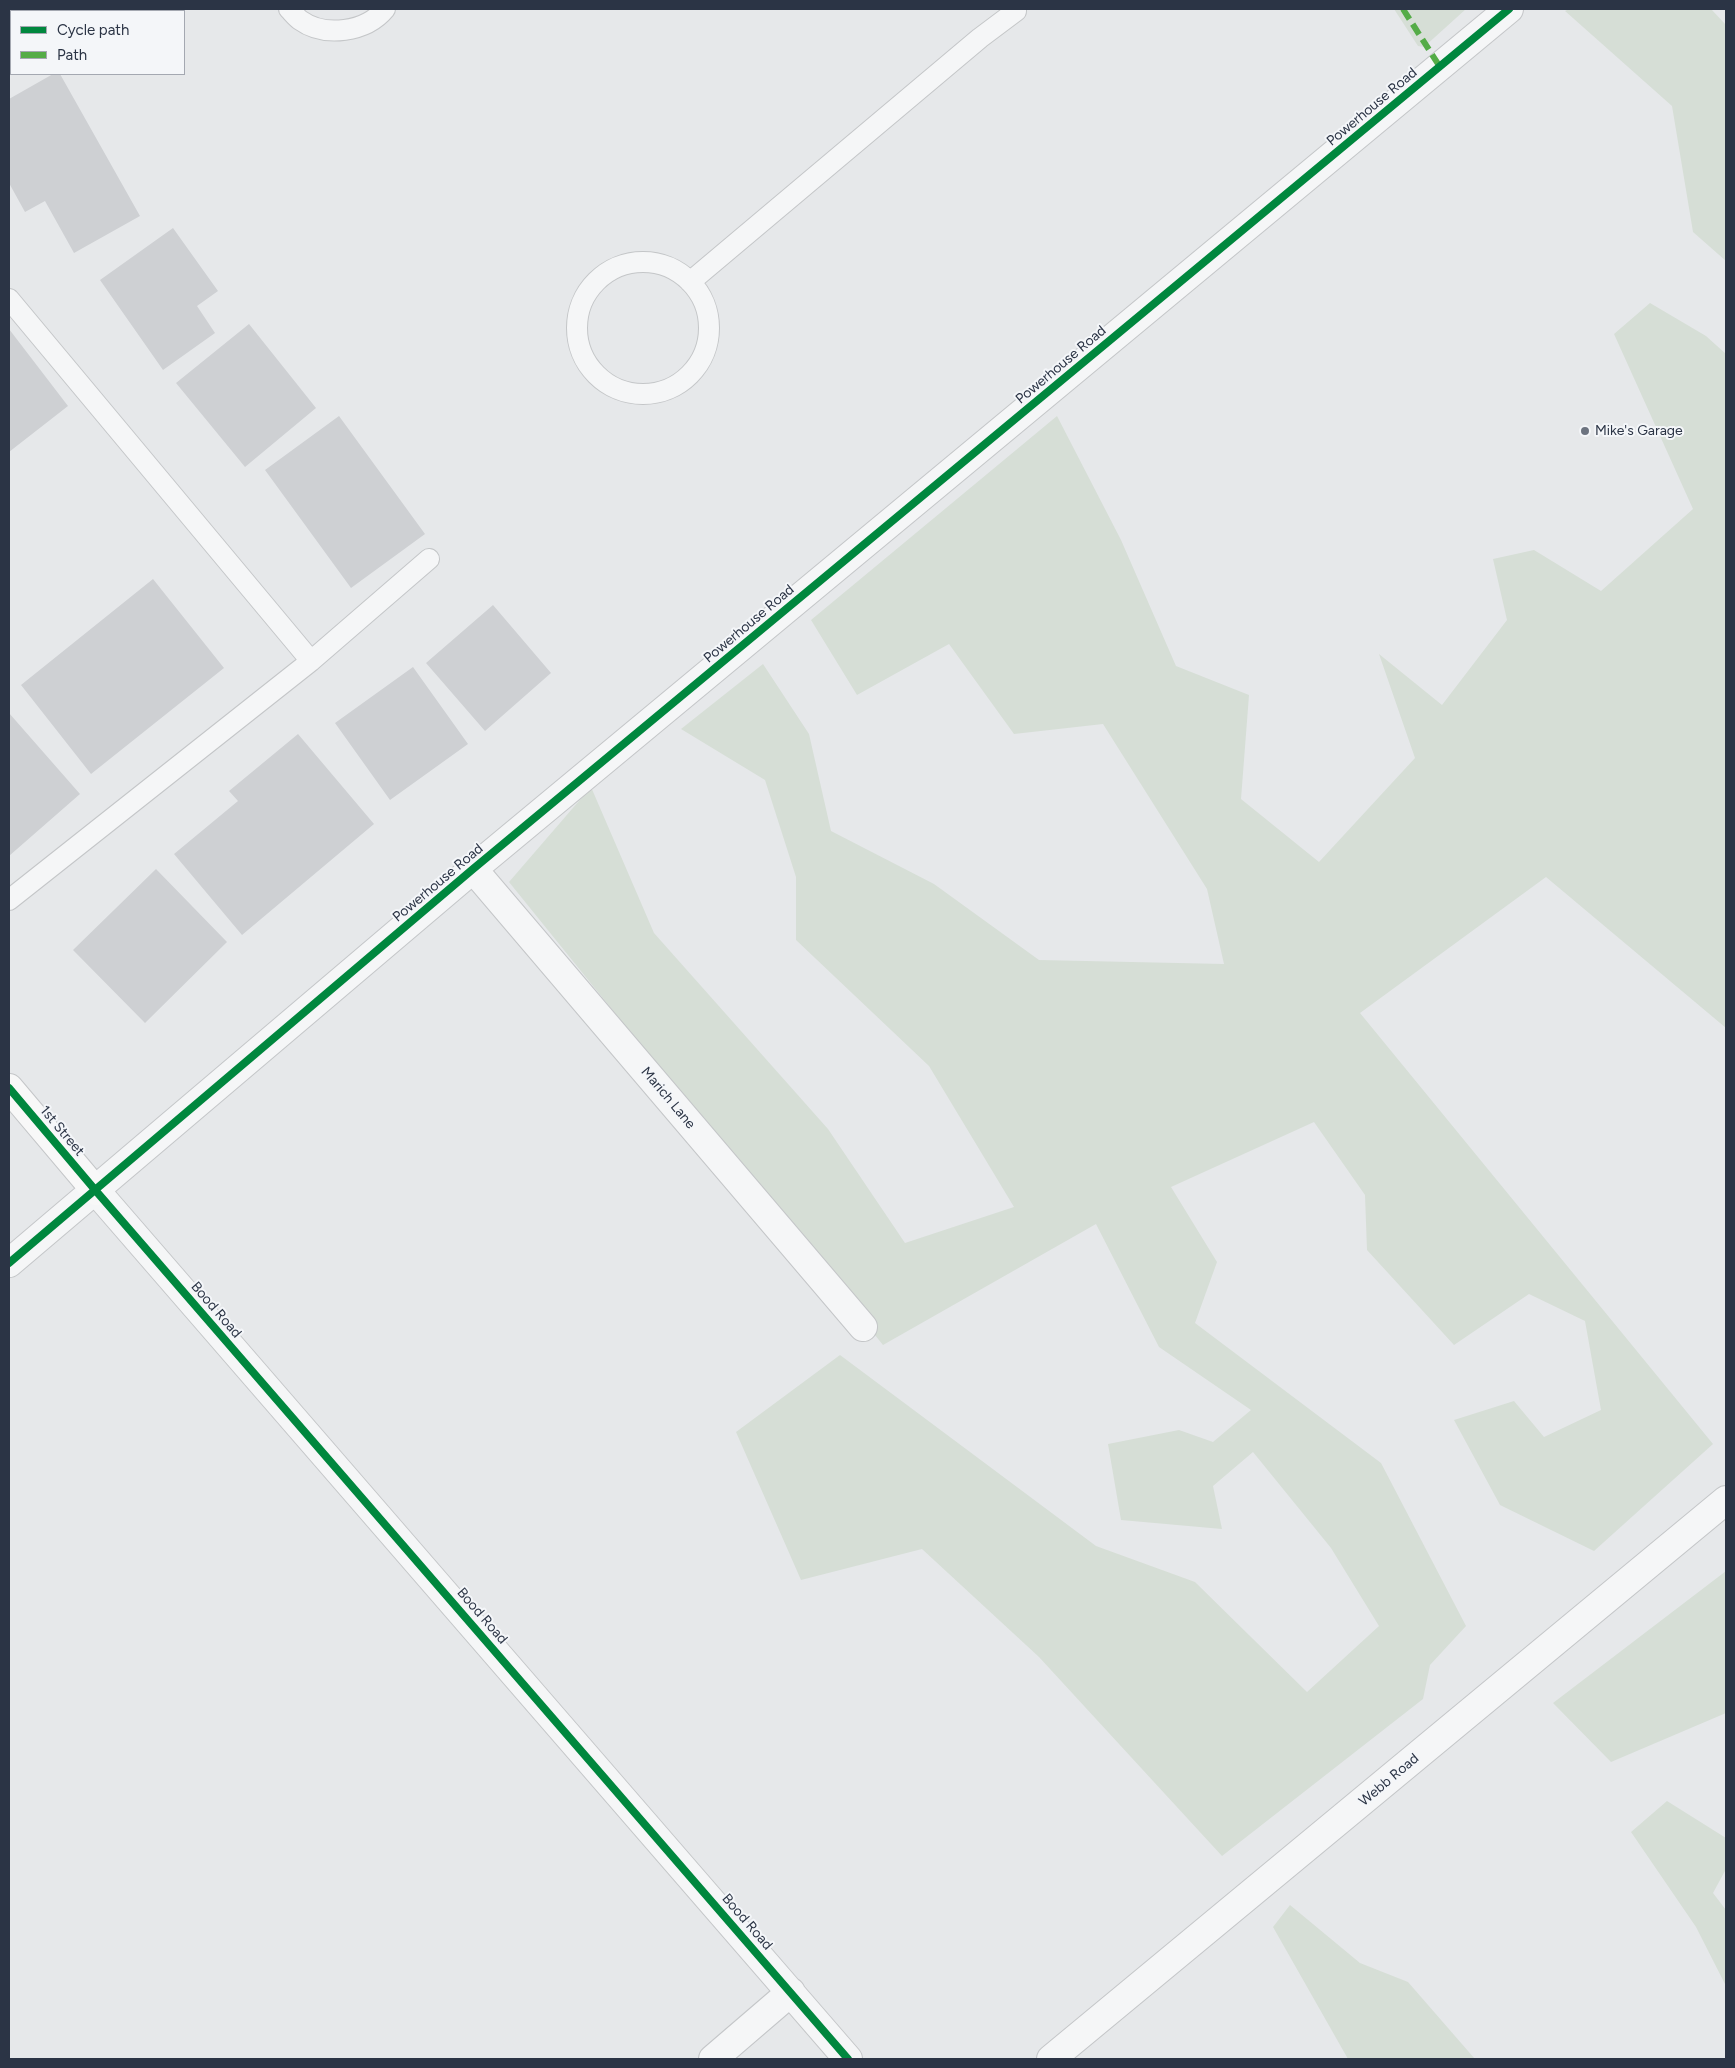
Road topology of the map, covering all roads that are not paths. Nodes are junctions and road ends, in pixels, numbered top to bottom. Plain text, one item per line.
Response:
1 (289, 9) edge
2 (385, 9) edge
3 (1016, 9) edge
4 (1509, 9) edge
5 (690, 282) junction
6 (9, 299) edge
7 (429, 559) dead end
8 (311, 661) junction
9 (473, 869) junction
10 (9, 900) edge
11 (9, 1088) edge
12 (96, 1191) junction
13 (9, 1263) edge
14 (863, 1326) dead end
15 (1726, 1500) edge
16 (791, 1992) junction
17 (713, 2059) edge
18 (848, 2059) edge
19 (1051, 2059) edge

1 - 2 lane
3 - 5 lane
4 - 9 street, Powerhouse Road
5 - 5 lane
6 - 8 lane
7 - 8 lane
8 - 10 lane
9 - 12 street, Powerhouse Road
9 - 14 street, Marich Lane
11 - 12 street, 1st Street
12 - 13 street, Powerhouse Road
12 - 16 street, Bood Road
15 - 19 street, Webb Road
16 - 17 street
16 - 18 street, Bood Road

